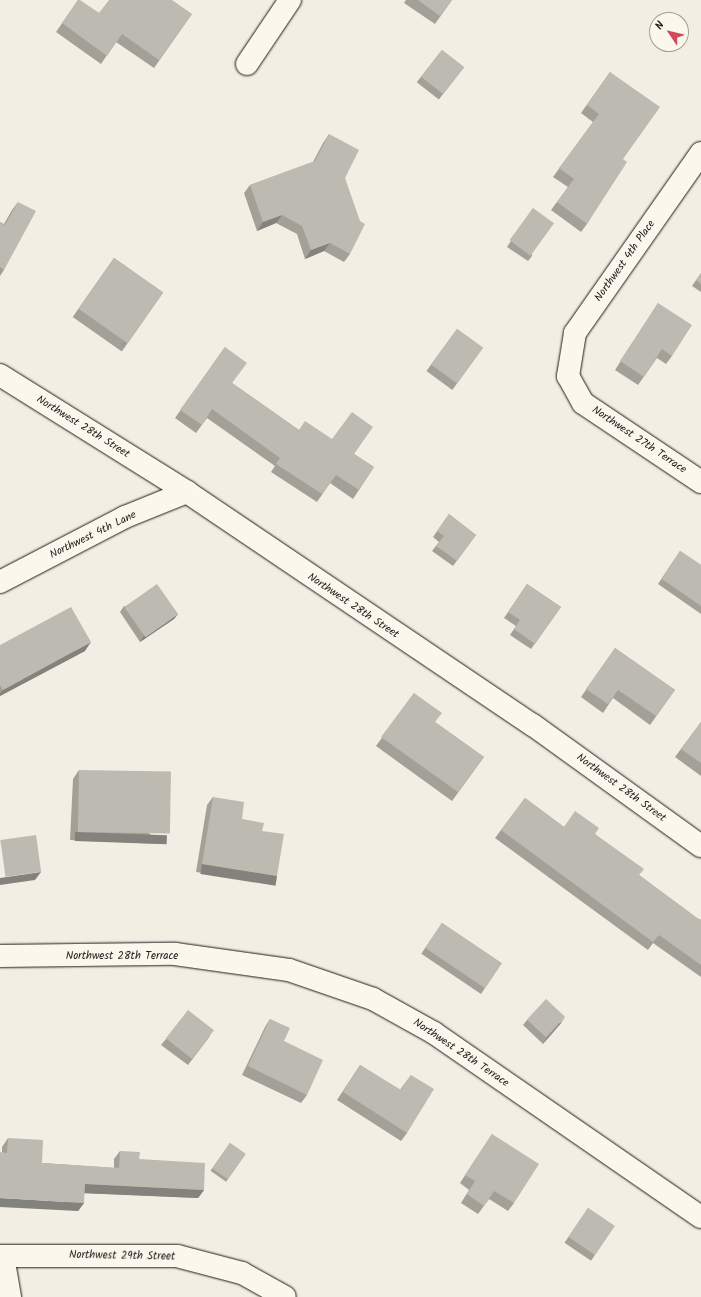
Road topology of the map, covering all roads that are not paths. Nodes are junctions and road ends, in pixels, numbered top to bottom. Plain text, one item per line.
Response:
1 (290, 0) edge
2 (247, 64) dead end
3 (698, 162) edge
4 (0, 375) edge
5 (568, 376) joint
6 (701, 482) edge
7 (187, 492) junction
8 (0, 582) edge
9 (701, 846) edge
10 (0, 956) edge
11 (701, 1217) edge
12 (2, 1256) edge
13 (10, 1297) edge
14 (284, 1297) edge

1 - 2 street
3 - 5 street, Northwest 4th Place
4 - 7 street, Northwest 28th Street
5 - 6 street, Northwest 27th Terrace
7 - 8 street, Northwest 4th Lane
7 - 9 street, Northwest 28th Street
10 - 11 street, Northwest 28th Terrace
12 - 13 street
12 - 14 street, Northwest 29th Street

